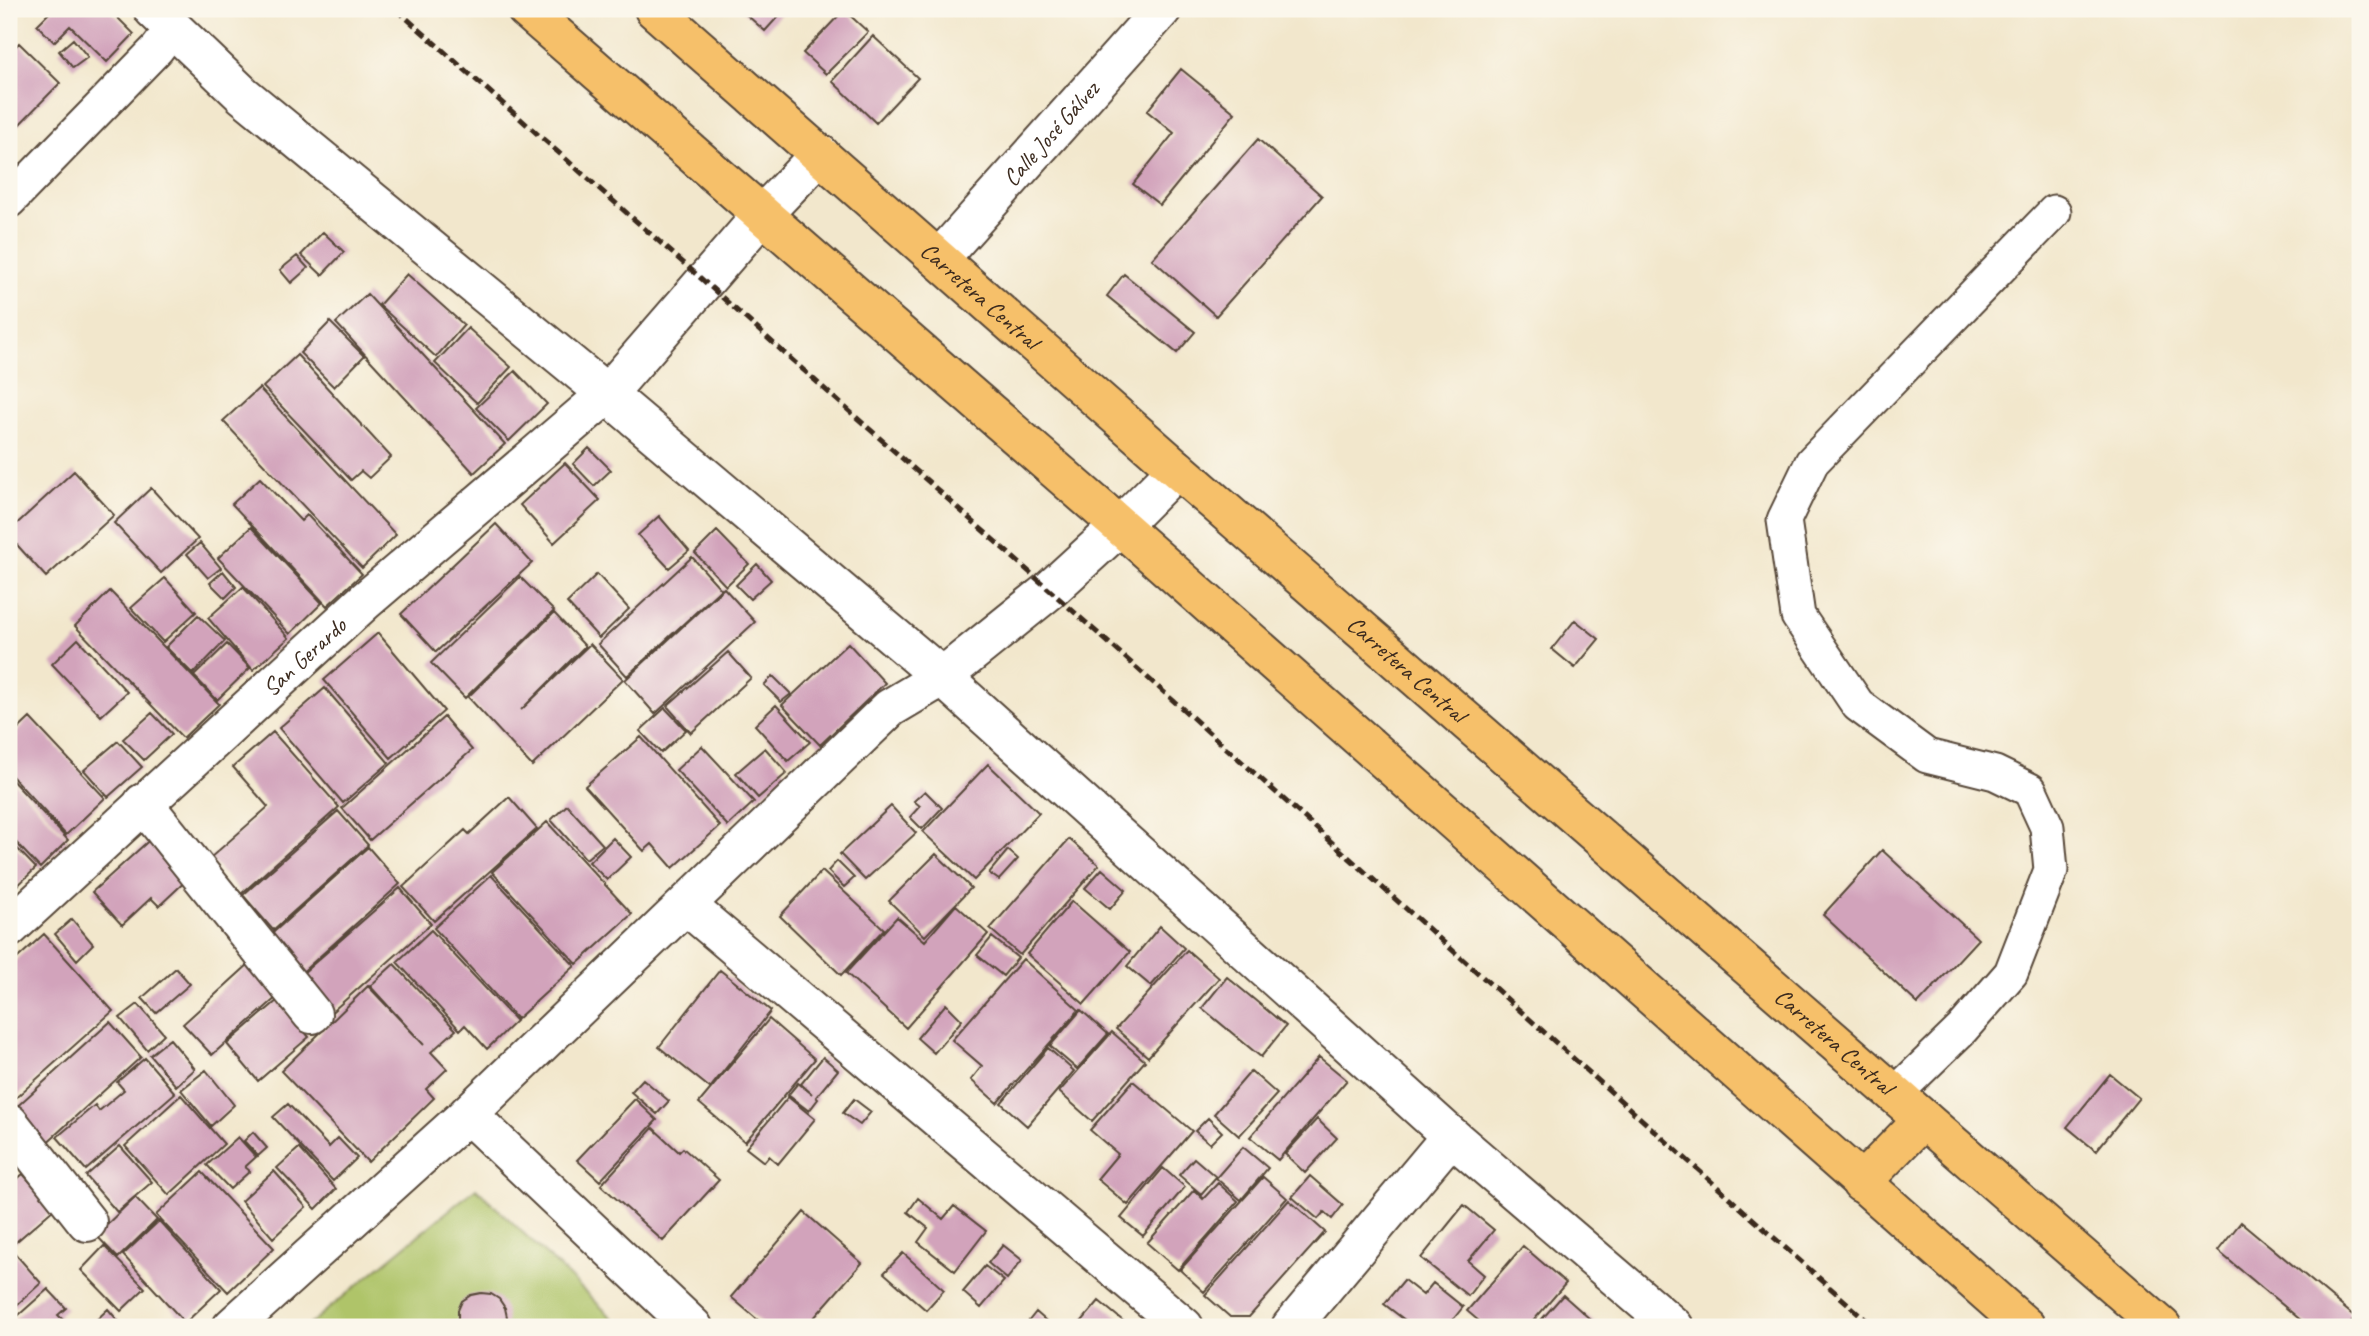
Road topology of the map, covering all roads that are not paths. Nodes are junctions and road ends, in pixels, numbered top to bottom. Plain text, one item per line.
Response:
1 (526, 9) edge
2 (654, 9) edge
3 (1162, 9) edge
4 (163, 18) edge
5 (820, 155) junction
6 (9, 201) edge
7 (2054, 212) dead end
8 (762, 215) junction
9 (939, 259) junction
10 (607, 394) junction
11 (1177, 469) junction
12 (1119, 526) junction
13 (942, 677) junction
14 (144, 803) junction
15 (687, 906) junction
16 (9, 928) edge
17 (312, 1014) dead end
18 (1896, 1093) junction
19 (468, 1114) junction
20 (1923, 1119) junction
21 (9, 1124) edge
22 (1451, 1136) junction
23 (1861, 1183) junction
24 (87, 1222) dead end
25 (238, 1325) edge
26 (693, 1327) edge
27 (1184, 1327) edge
28 (1291, 1327) edge
29 (1674, 1327) edge
30 (2026, 1327) edge
31 (2162, 1327) edge

1 - 8 highway
2 - 5 highway, Carretera Central
3 - 9 street, Calle José Gálvez
4 - 6 lane
4 - 10 street
5 - 8 street, San Gerardo
5 - 9 highway, Carretera Central
7 - 18 lane
8 - 10 street, San Gerardo
8 - 12 highway
9 - 11 highway, Carretera Central
10 - 13 street
10 - 14 street, San Gerardo
11 - 12 street
11 - 18 highway, Carretera Central
12 - 13 street
12 - 23 highway
13 - 15 street
13 - 22 street
14 - 16 street, San Gerardo
14 - 17 street
15 - 19 street
15 - 27 street
18 - 20 highway, Carretera Central
19 - 25 street
19 - 26 street
20 - 23 highway
20 - 31 highway, Carretera Central
21 - 24 street
22 - 28 street
22 - 29 street
23 - 30 highway

